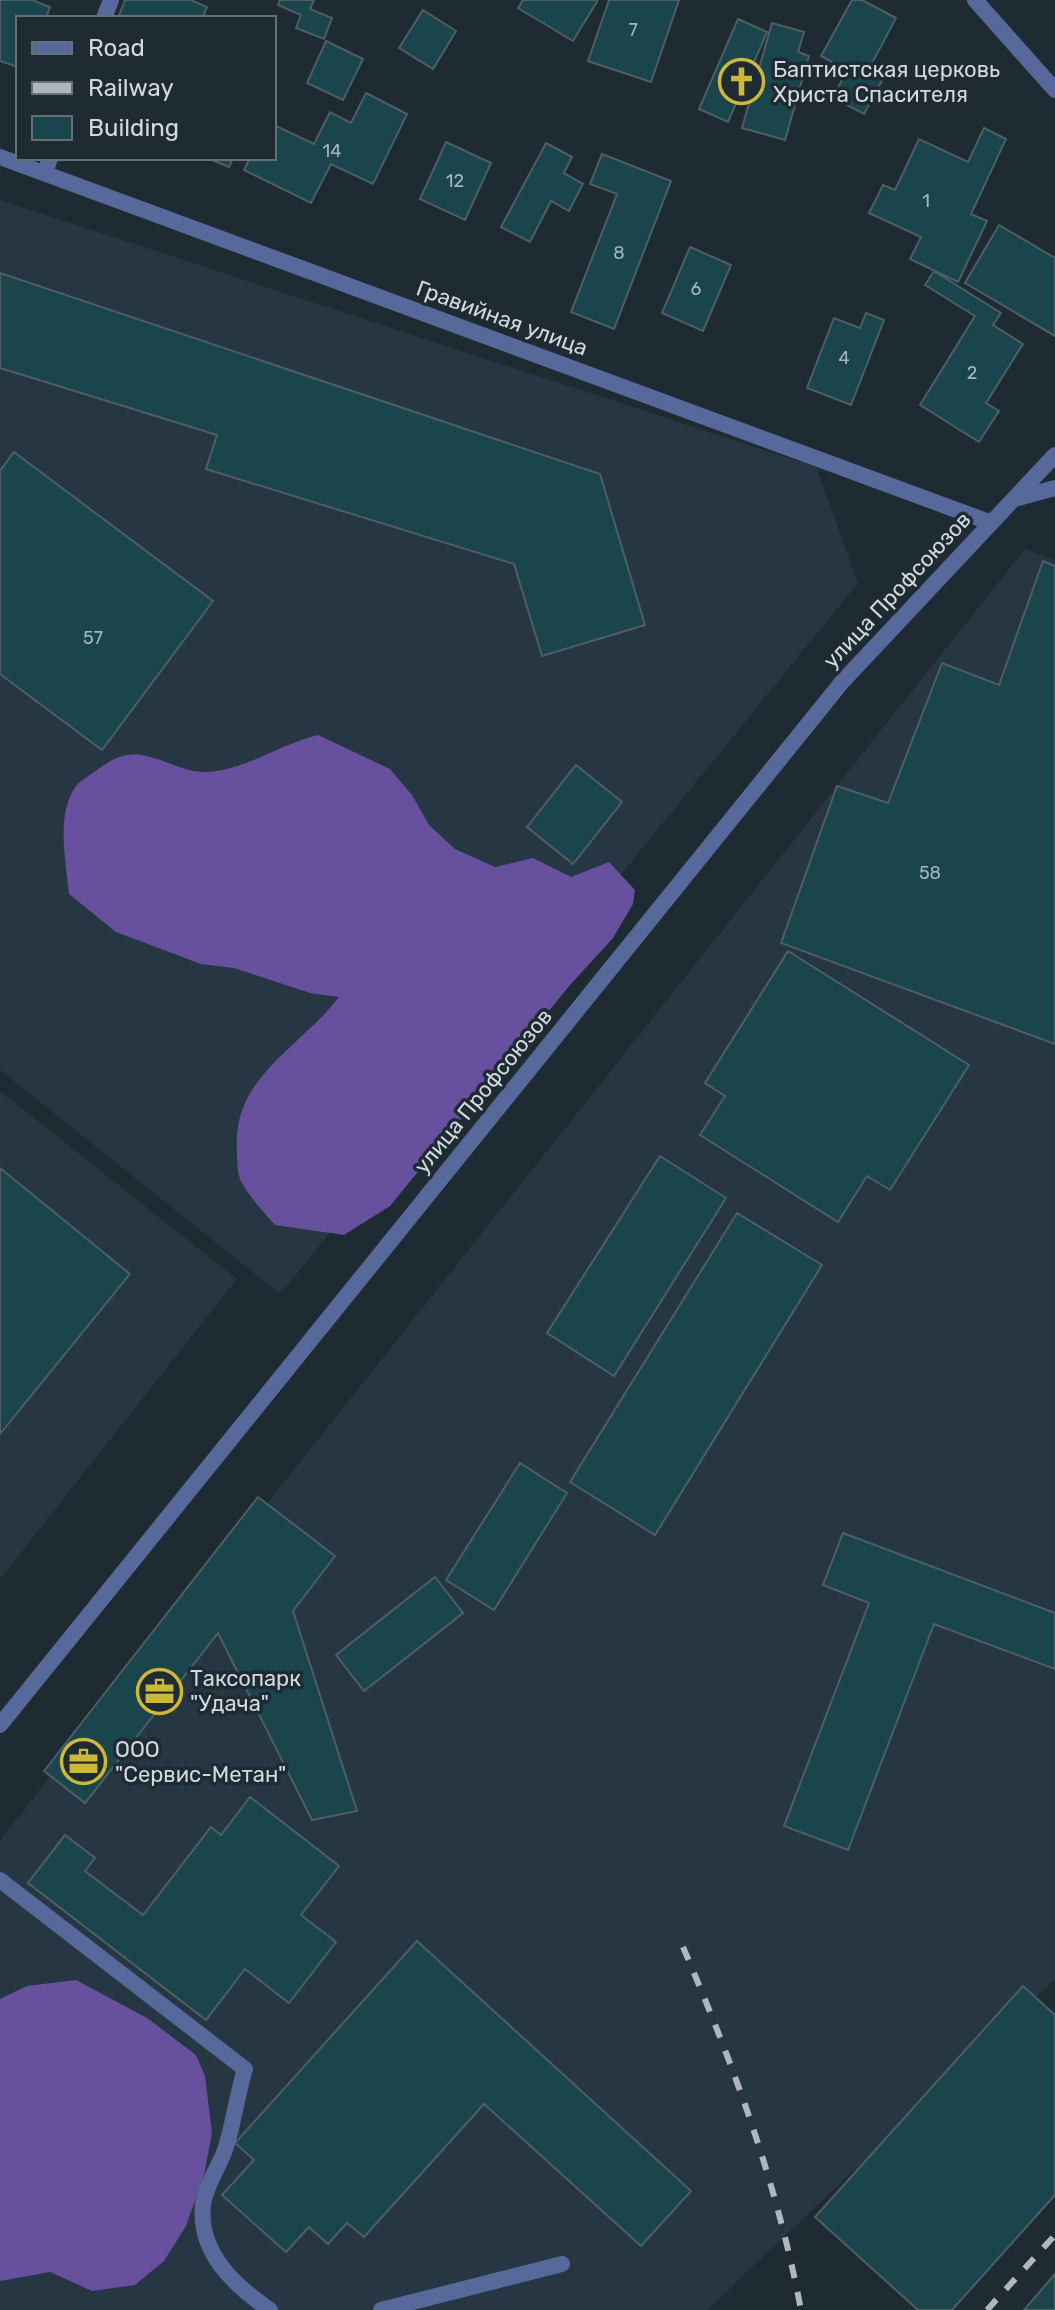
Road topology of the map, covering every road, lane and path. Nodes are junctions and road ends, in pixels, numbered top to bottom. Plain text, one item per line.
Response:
1 (975, 0) edge
2 (1055, 90) edge
3 (0, 157) edge
4 (47, 166) edge
5 (1055, 455) edge
6 (1055, 488) edge
7 (1017, 498) junction
8 (989, 522) junction
9 (0, 1725) edge
10 (0, 1880) edge
11 (562, 2264) dead end
12 (270, 2310) edge
13 (381, 2310) edge

1 - 2 street
3 - 4 street, Гравийная улица
4 - 8 street, Гравийная улица
5 - 7 street, улица Профсоюзов
6 - 7 street, улица Профсоюзов
7 - 8 street, улица Профсоюзов
8 - 9 street, улица Профсоюзов
10 - 12 street
11 - 13 street

